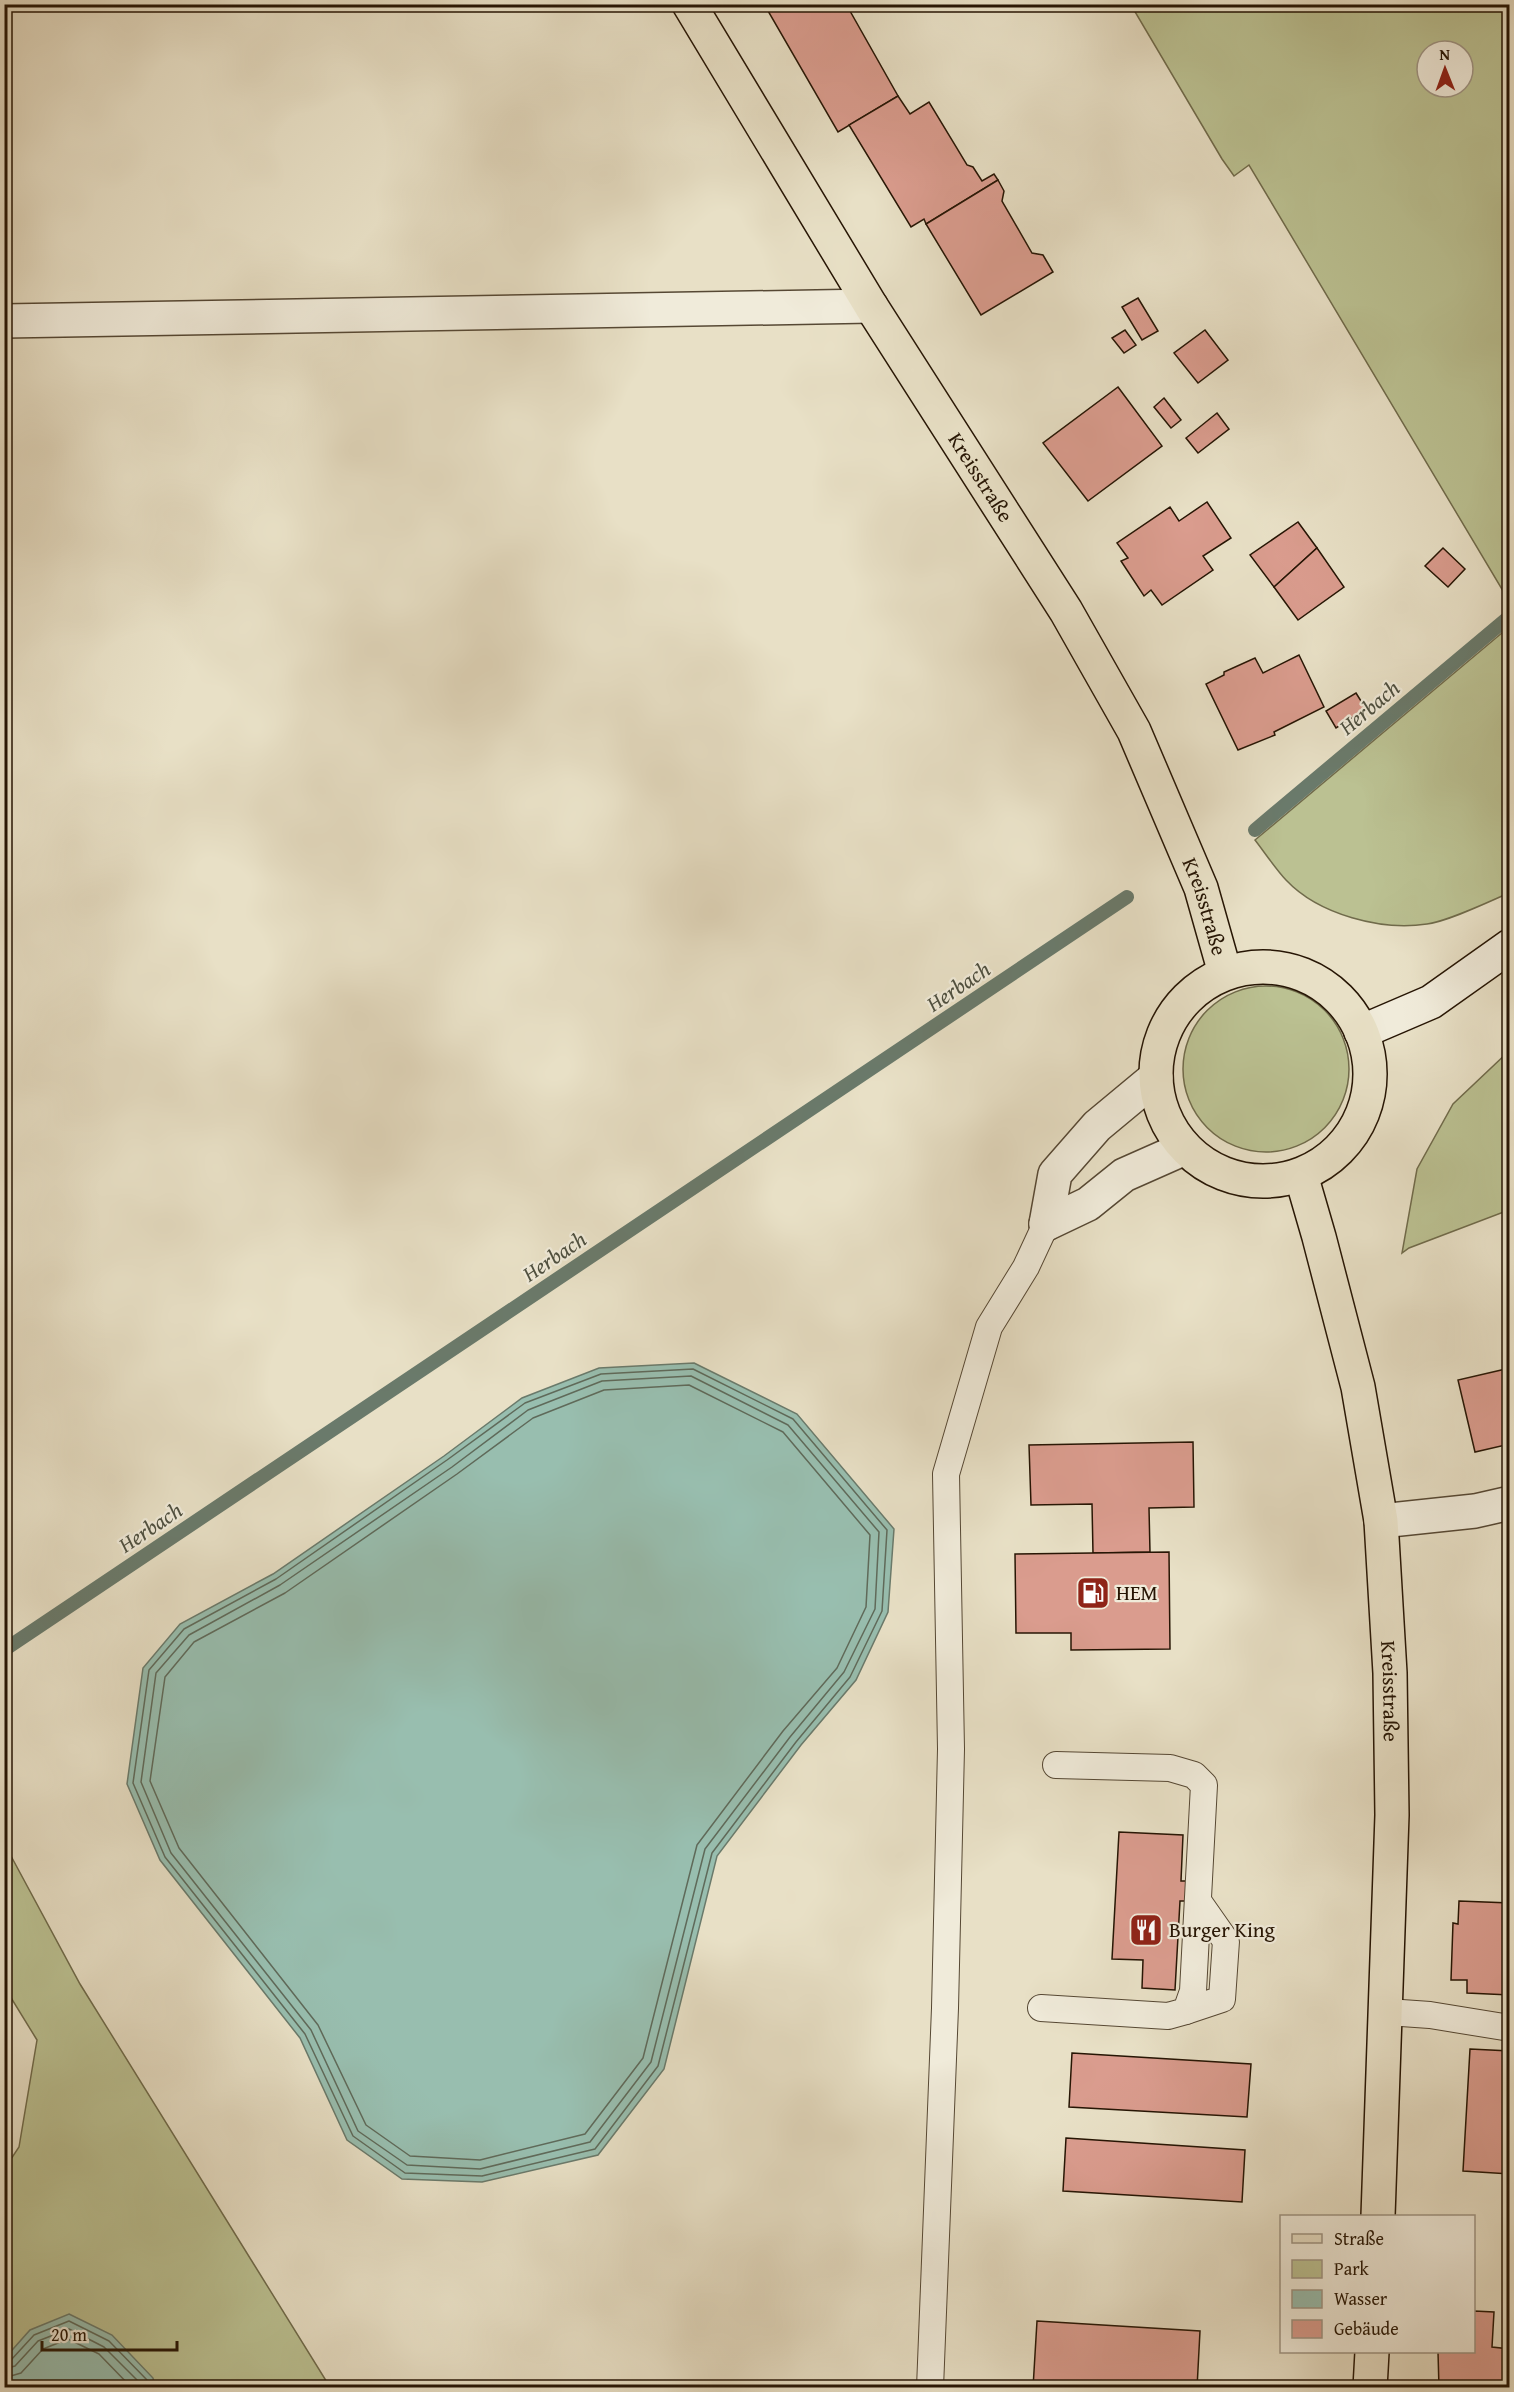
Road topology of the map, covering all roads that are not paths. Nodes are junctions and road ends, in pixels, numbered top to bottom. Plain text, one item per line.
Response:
1 (689, 4) edge
2 (871, 306) junction
3 (4, 321) edge
4 (1509, 946) edge
5 (1225, 973) junction
6 (1360, 1032) junction
7 (1156, 1077) junction
8 (1185, 1148) junction
9 (1301, 1175) junction
10 (1046, 1224) junction
11 (1509, 1503) edge
12 (1381, 1521) junction
13 (1056, 1765) dead end
14 (1041, 2008) dead end
15 (1387, 2012) junction
16 (1509, 2028) edge
17 (1378, 2215) edge
18 (1372, 2353) edge
19 (930, 2388) edge
20 (1370, 2388) edge

1 - 2 main road, Kreisstraße
2 - 3 street
2 - 5 main road, Kreisstraße
4 - 6 street
5 - 6 main road, Kreisstraße
5 - 7 main road, Kreisstraße
6 - 9 main road, Kreisstraße
7 - 8 main road, Kreisstraße
7 - 10 street
8 - 9 main road, Kreisstraße
8 - 10 street
9 - 12 main road, Kreisstraße
10 - 19 lane
11 - 12 street
12 - 15 main road, Kreisstraße
13 - 14 lane
15 - 16 lane
15 - 17 main road, Kreisstraße
18 - 20 main road

